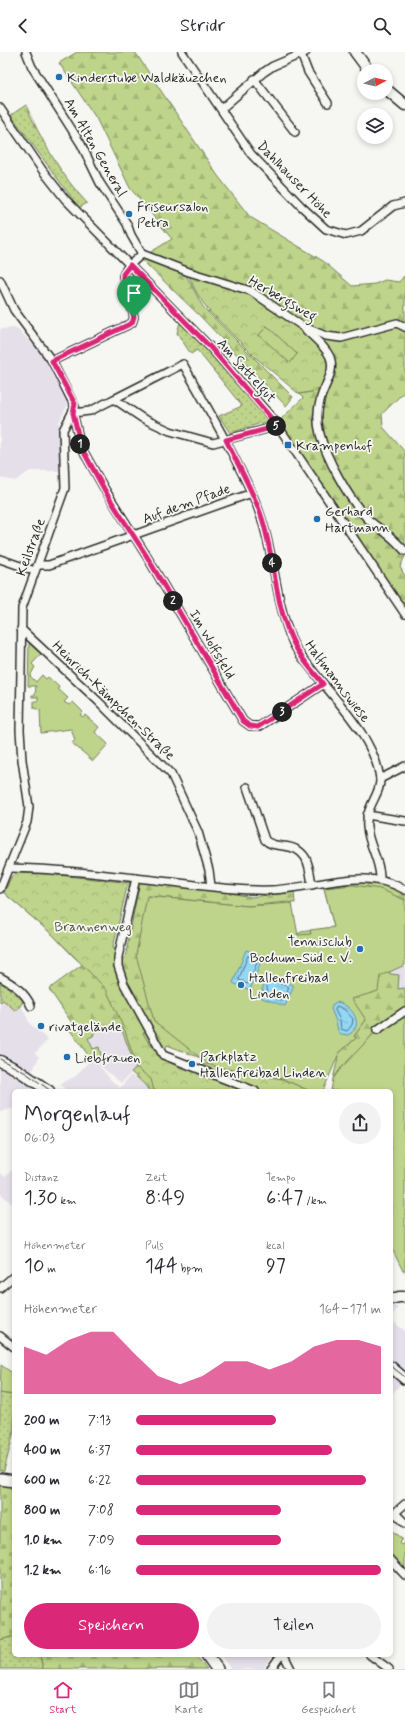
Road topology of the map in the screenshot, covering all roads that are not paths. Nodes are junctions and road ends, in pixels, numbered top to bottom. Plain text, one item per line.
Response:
1 (26, 52) edge
2 (182, 52) edge
3 (355, 52) edge
4 (303, 53) edge
5 (364, 64) edge
6 (254, 79) junction
7 (393, 95) edge
8 (328, 103) dead end
9 (405, 105) edge
10 (0, 108) edge
11 (221, 109) junction
12 (295, 132) dead end
13 (405, 203) edge
14 (142, 254) junction
15 (130, 265) junction
16 (0, 280) edge
17 (302, 326) junction
18 (405, 327) edge
19 (52, 361) junction
20 (114, 399) junction
21 (73, 413) junction
22 (278, 426) junction
23 (226, 440) junction
24 (252, 493) junction
25 (133, 536) junction
26 (405, 551) edge
27 (0, 559) edge
28 (36, 568) junction
29 (405, 614) edge
30 (21, 629) junction
31 (323, 684) junction
32 (405, 766) edge
33 (380, 779) junction
34 (247, 787) dead end
35 (367, 815) junction
36 (405, 821) edge
37 (9, 868) junction
38 (136, 878) junction
39 (380, 880) junction
40 (312, 885) junction
41 (211, 886) junction
42 (0, 890) edge
43 (405, 890) edge
44 (0, 977) edge
45 (31, 1006) dead end
46 (405, 1011) edge
47 (378, 1030) dead end
48 (0, 1061) edge
49 (46, 1089) edge
50 (249, 1089) edge
51 (12, 1278) edge
52 (0, 1288) edge
53 (405, 1297) edge
54 (393, 1298) edge
55 (0, 1336) edge
56 (12, 1345) edge
57 (393, 1369) edge
58 (405, 1379) edge
59 (0, 1479) edge
60 (12, 1481) edge
61 (405, 1504) edge
62 (393, 1514) edge
63 (405, 1523) edge
64 (393, 1562) edge
65 (405, 1575) edge
66 (208, 1657) edge
67 (281, 1657) edge
68 (284, 1657) edge
69 (373, 1657) edge
70 (217, 1669) edge
71 (271, 1669) edge
72 (291, 1669) edge
73 (389, 1669) edge

1 - 14 street, Am Alten General
2 - 11 street, Dahlhauser Höhe
3 - 5 street
4 - 6 street
4 - 8 street
6 - 11 street
6 - 12 street
7 - 9 street
10 - 15 street, Am Sattelgut
11 - 13 street, Dahlhauser Höhe
14 - 15 street
14 - 17 street, Herbergsweg
15 - 19 street
15 - 22 street, Am Sattelgut
16 - 19 street
17 - 18 street, Herbergsweg
17 - 26 street
19 - 21 street
20 - 21 street
20 - 23 street
20 - 23 street
21 - 25 street, Im Wolfsfeld
21 - 28 street, Keilstraße
22 - 23 street
22 - 29 street, Am Sattelgut
23 - 24 street, Halfmannswiese
24 - 25 street, Auf dem Pfade
24 - 31 street, Halfmannswiese
25 - 28 street, Auf dem Pfade
25 - 31 street, Im Wolfsfeld
27 - 28 street, Auf dem Pfade
28 - 30 street, Keilstraße
30 - 37 street, Keilstraße
30 - 41 street, Heinrich-Kämpchen-Straße
31 - 33 street, Halfmannswiese
32 - 33 street
33 - 35 street
34 - 40 street
35 - 36 street
35 - 39 street
37 - 38 street
37 - 42 street, Keilstraße
38 - 41 street
38 - 50 street
39 - 40 street
39 - 43 street
40 - 41 street
44 - 45 street
46 - 47 street
48 - 49 street
51 - 52 street
53 - 54 street
55 - 56 street
57 - 58 street
59 - 60 main road
61 - 62 street
62 - 63 street
64 - 65 street
66 - 70 main road
67 - 71 street
68 - 72 street
69 - 73 street

